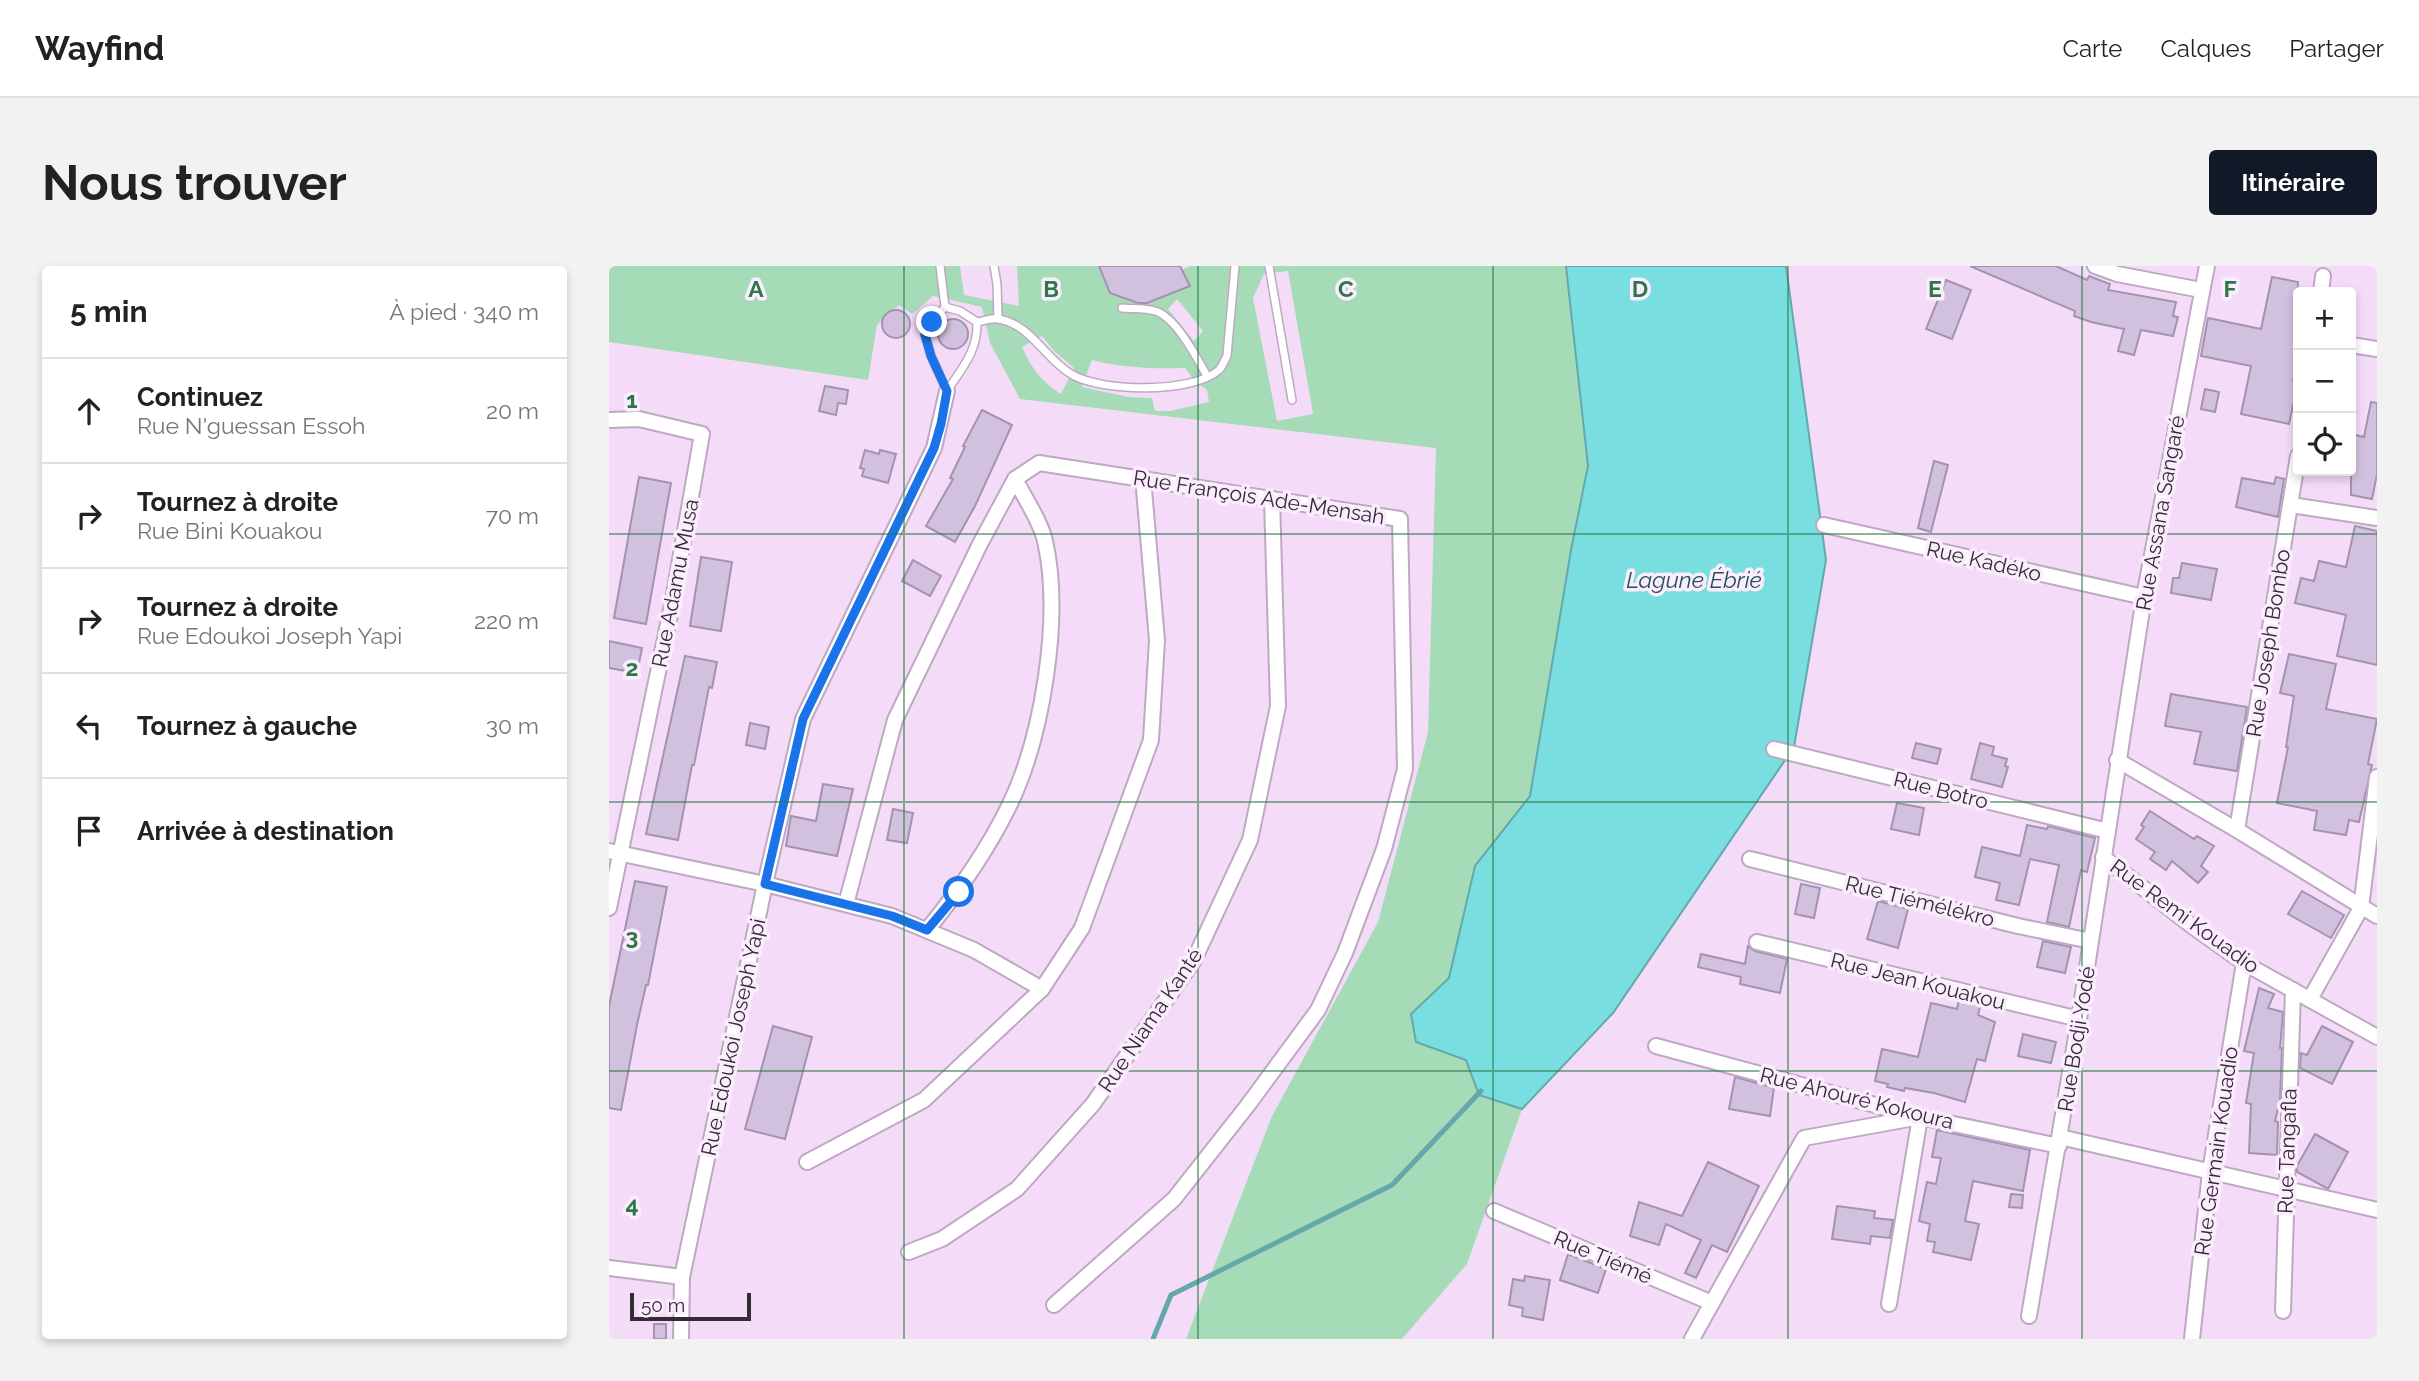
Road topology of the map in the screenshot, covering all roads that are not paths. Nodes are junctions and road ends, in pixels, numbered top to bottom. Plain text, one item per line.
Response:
1 (940, 266) edge
2 (994, 266) edge
3 (1235, 266) edge
4 (1269, 266) edge
5 (2095, 266) edge
6 (2207, 266) edge
7 (2117, 270) edge
8 (2323, 276) dead end
9 (2322, 287) edge
10 (2201, 290) junction
11 (945, 307) junction
12 (1122, 308) dead end
13 (998, 319) junction
14 (977, 323) junction
15 (2356, 346) edge
16 (2377, 349) edge
17 (1207, 376) junction
18 (947, 391) junction
19 (1292, 400) dead end
20 (609, 420) edge
21 (2295, 476) edge
22 (1015, 478) junction
23 (1143, 478) junction
24 (1272, 499) junction
25 (2291, 505) junction
26 (2377, 518) edge
27 (1824, 525) dead end
28 (2144, 597) junction
29 (1775, 749) dead end
30 (2117, 760) junction
31 (2377, 777) edge
32 (2374, 820) edge
33 (2237, 830) junction
34 (2108, 831) junction
35 (615, 852) edge
36 (2103, 857) junction
37 (1750, 859) dead end
38 (765, 884) junction
39 (846, 904) junction
40 (609, 908) edge
41 (2361, 908) junction
42 (2377, 916) edge
43 (927, 930) junction
44 (2091, 941) junction
45 (1757, 942) dead end
46 (2244, 963) junction
47 (1042, 989) junction
48 (2293, 990) junction
49 (2310, 999) junction
50 (2079, 1019) junction
51 (2377, 1037) edge
52 (1656, 1046) dead end
53 (1920, 1116) junction
54 (2059, 1142) junction
55 (807, 1163) dead end
56 (2210, 1172) junction
57 (2285, 1189) junction
58 (2377, 1210) edge
59 (1494, 1211) dead end
60 (909, 1252) dead end
61 (609, 1268) edge
62 (683, 1277) junction
63 (1712, 1303) junction
64 (1889, 1304) dead end
65 (1054, 1305) dead end
66 (2283, 1311) dead end
67 (2029, 1316) dead end
68 (681, 1339) edge
69 (1692, 1339) edge
70 (2192, 1339) edge

1 - 11 lane
2 - 13 lane
3 - 17 lane
4 - 19 lane
5 - 7 street
6 - 10 street, Rue Assana Sangaré
7 - 10 street
8 - 9 street
10 - 28 street, Rue Assana Sangaré
11 - 14 lane
11 - 18 lane
12 - 17 lane
13 - 14 lane
13 - 17 lane
14 - 18 lane
15 - 16 street
18 - 38 street, Rue Edoukoi Joseph Yapi
20 - 35 street, Rue Adamu Musa
21 - 25 street, Rue Joseph Bombo
22 - 23 street, Rue François Ade-Mensah
22 - 39 street
22 - 43 street
23 - 24 street, Rue François Ade-Mensah
23 - 47 street
24 - 60 street, Rue Niama Kanté
24 - 65 street, Rue François Ade-Mensah
25 - 26 street
25 - 33 street, Rue Joseph Bombo
27 - 28 street, Rue Kadéko
28 - 30 street, Rue Assana Sangaré
29 - 34 street, Rue Botro
30 - 33 street
30 - 34 street, Rue Bodji Yodé
31 - 32 street
32 - 41 street
33 - 41 street
34 - 36 street, Rue Bodji Yodé
35 - 38 street
35 - 40 street, Rue Adamu Musa
36 - 44 street, Rue Bodji Yodé
36 - 46 street, Rue Remi Kouadio
37 - 44 street, Rue Tiémélékro
38 - 39 street
38 - 62 street, Rue Edoukoi Joseph Yapi
39 - 43 street
41 - 42 street
41 - 49 street
43 - 47 street
44 - 50 street, Rue Bodji Yodé
45 - 50 street, Rue Jean Kouakou
46 - 48 street, Rue Remi Kouadio
46 - 56 street, Rue Germain Kouadio
47 - 55 street
48 - 49 street, Rue Remi Kouadio
48 - 57 street, Rue Tangafla
49 - 51 street, Rue Remi Kouadio
50 - 54 street, Rue Bodji Yodé
52 - 53 street, Rue Ahouré Kokoura
53 - 54 street, Rue Ahouré Kokoura
53 - 63 street
53 - 64 street
54 - 56 street, Rue Ahouré Kokoura
54 - 67 street, Rue Bodji Yodé
56 - 57 street, Rue Ahouré Kokoura
56 - 70 street, Rue Germain Kouadio
57 - 58 street, Rue Ahouré Kokoura
57 - 66 street, Rue Tangafla
59 - 63 street, Rue Tiémé
61 - 62 street
62 - 68 street, Rue Edoukoi Joseph Yapi
63 - 69 street

